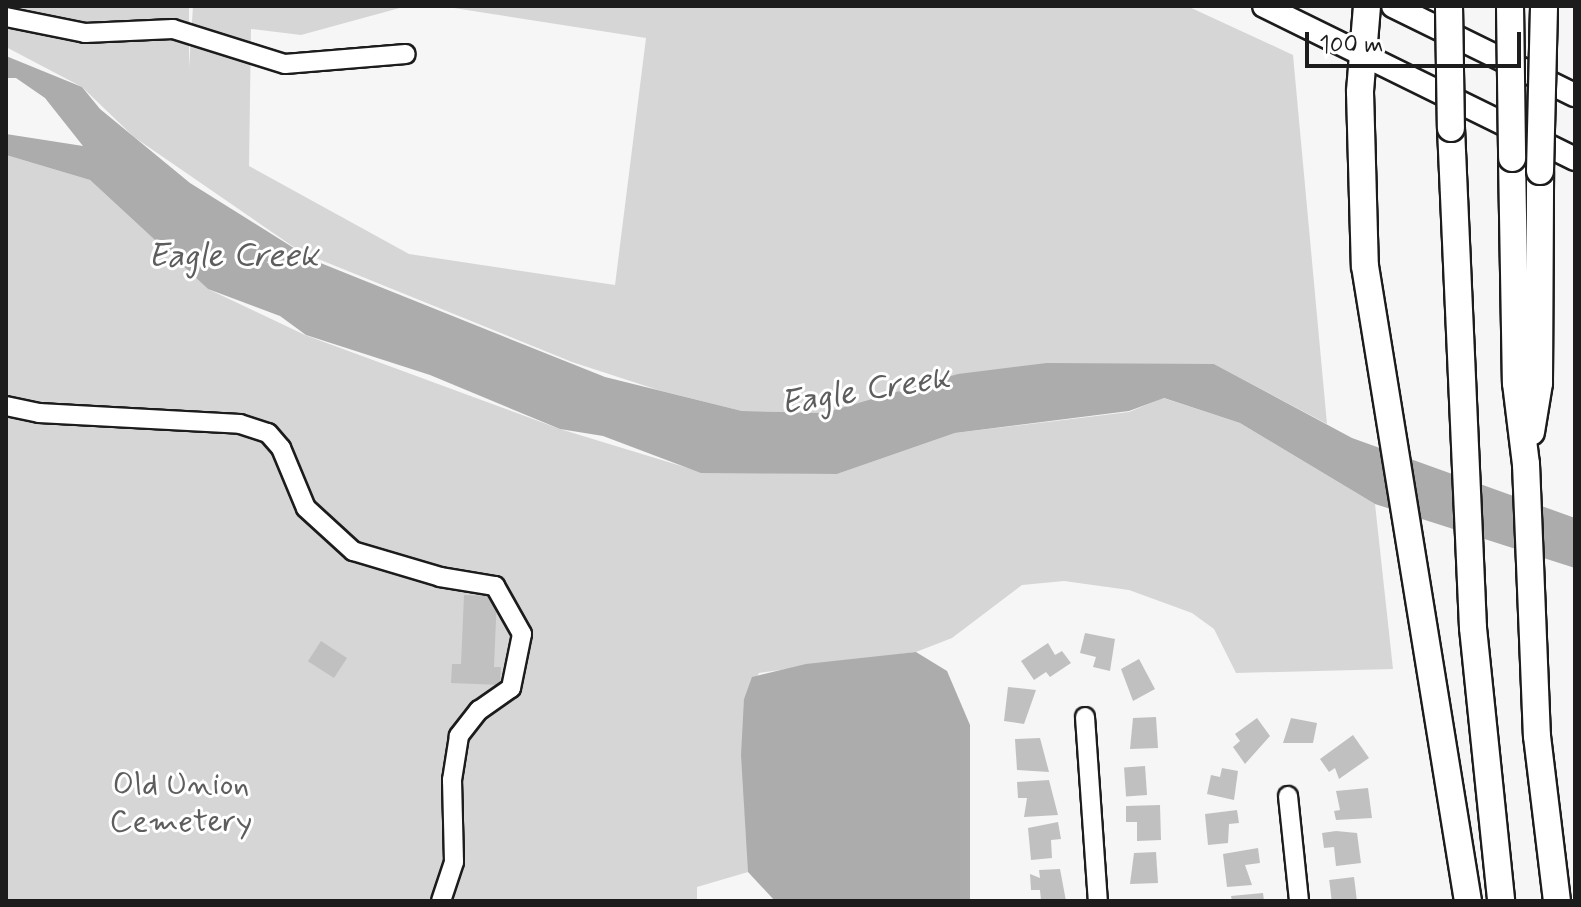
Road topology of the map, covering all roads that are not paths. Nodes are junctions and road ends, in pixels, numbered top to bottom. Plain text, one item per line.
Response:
1 (1264, 6) edge
2 (1367, 6) edge
3 (1393, 6) edge
4 (1449, 6) edge
5 (1510, 6) edge
6 (1544, 6) edge
7 (6, 17) edge
8 (406, 54) dead end
9 (1365, 55) junction
10 (1575, 95) edge
11 (1575, 159) edge
12 (6, 406) edge
13 (1526, 464) junction
14 (1085, 717) dead end
15 (1288, 796) dead end
16 (441, 901) edge
17 (1098, 901) edge
18 (1299, 901) edge
19 (1468, 901) edge
20 (1501, 901) edge
21 (1557, 901) edge

1 - 9 main road
2 - 9 highway
3 - 10 main road
4 - 20 highway, bridge
5 - 13 highway, bridge
6 - 13 highway, bridge
7 - 8 street
9 - 11 main road
9 - 19 highway
12 - 16 street
13 - 21 highway
14 - 17 street
15 - 18 street

